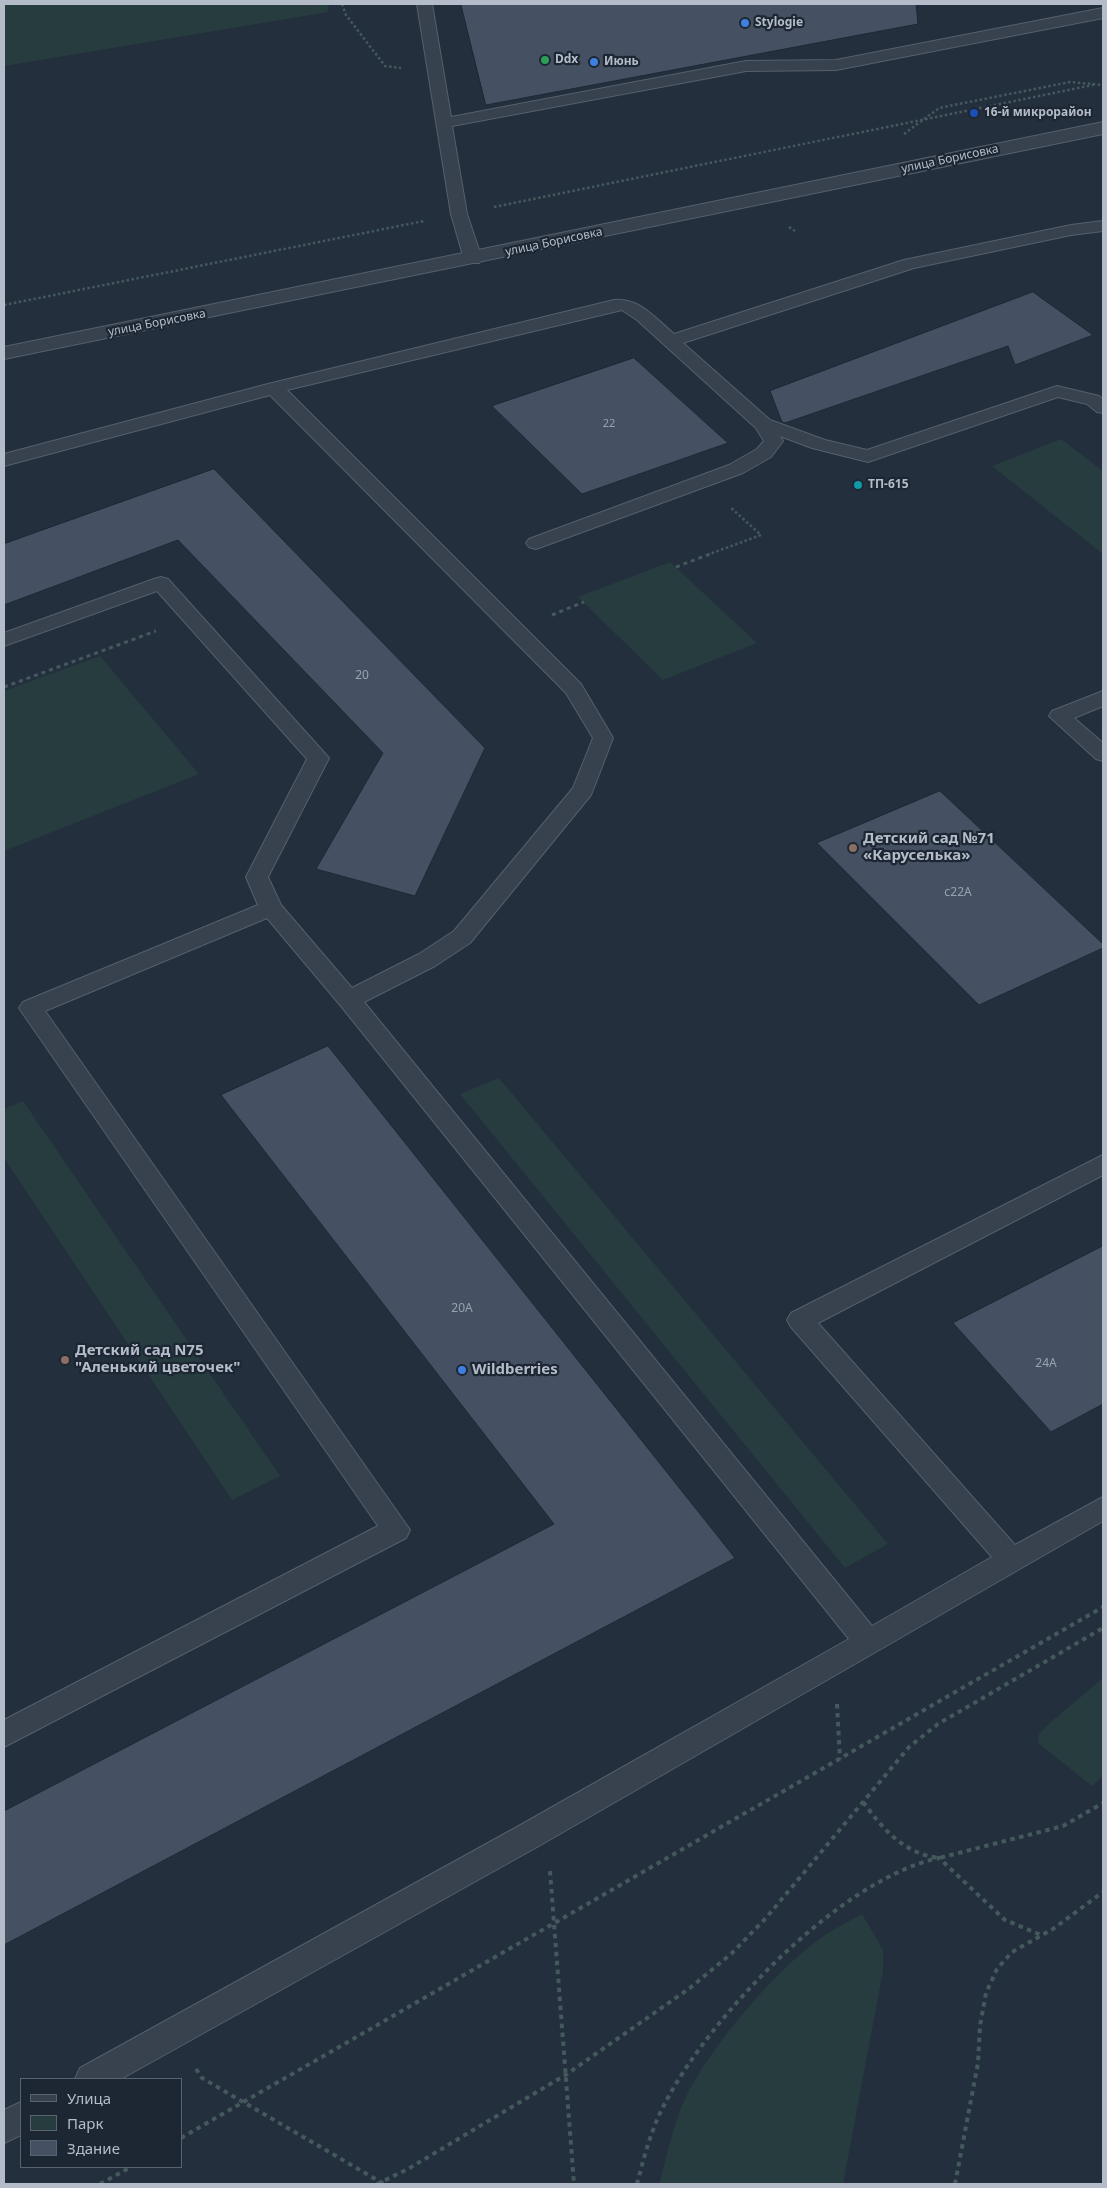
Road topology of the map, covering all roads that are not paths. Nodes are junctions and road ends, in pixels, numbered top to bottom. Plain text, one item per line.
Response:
1 (424, 4) edge
2 (1103, 13) edge
3 (445, 123) junction
4 (1103, 128) edge
5 (1103, 226) edge
6 (473, 259) junction
7 (671, 341) junction
8 (4, 353) edge
9 (274, 388) junction
10 (1103, 408) edge
11 (763, 424) junction
12 (4, 460) edge
13 (536, 543) dead end
14 (4, 640) edge
15 (1103, 698) edge
16 (1103, 754) edge
17 (271, 908) junction
18 (349, 1000) junction
19 (1103, 1164) edge
20 (1103, 1508) edge
21 (1012, 1561) junction
22 (868, 1642) junction
23 (4, 1734) edge
24 (93, 2078) edge
25 (20, 2118) edge
26 (4, 2127) edge

1 - 3 lane
2 - 3 lane
3 - 6 lane
4 - 6 street, улица Борисовка
5 - 7 lane
6 - 8 street, улица Борисовка
7 - 9 lane
7 - 11 lane
9 - 12 lane
9 - 18 lane
10 - 11 lane
11 - 13 lane
14 - 17 lane
15 - 16 lane
17 - 18 lane
17 - 23 lane
18 - 22 lane
19 - 21 lane
20 - 21 lane
21 - 22 lane
22 - 24 lane
25 - 26 lane

